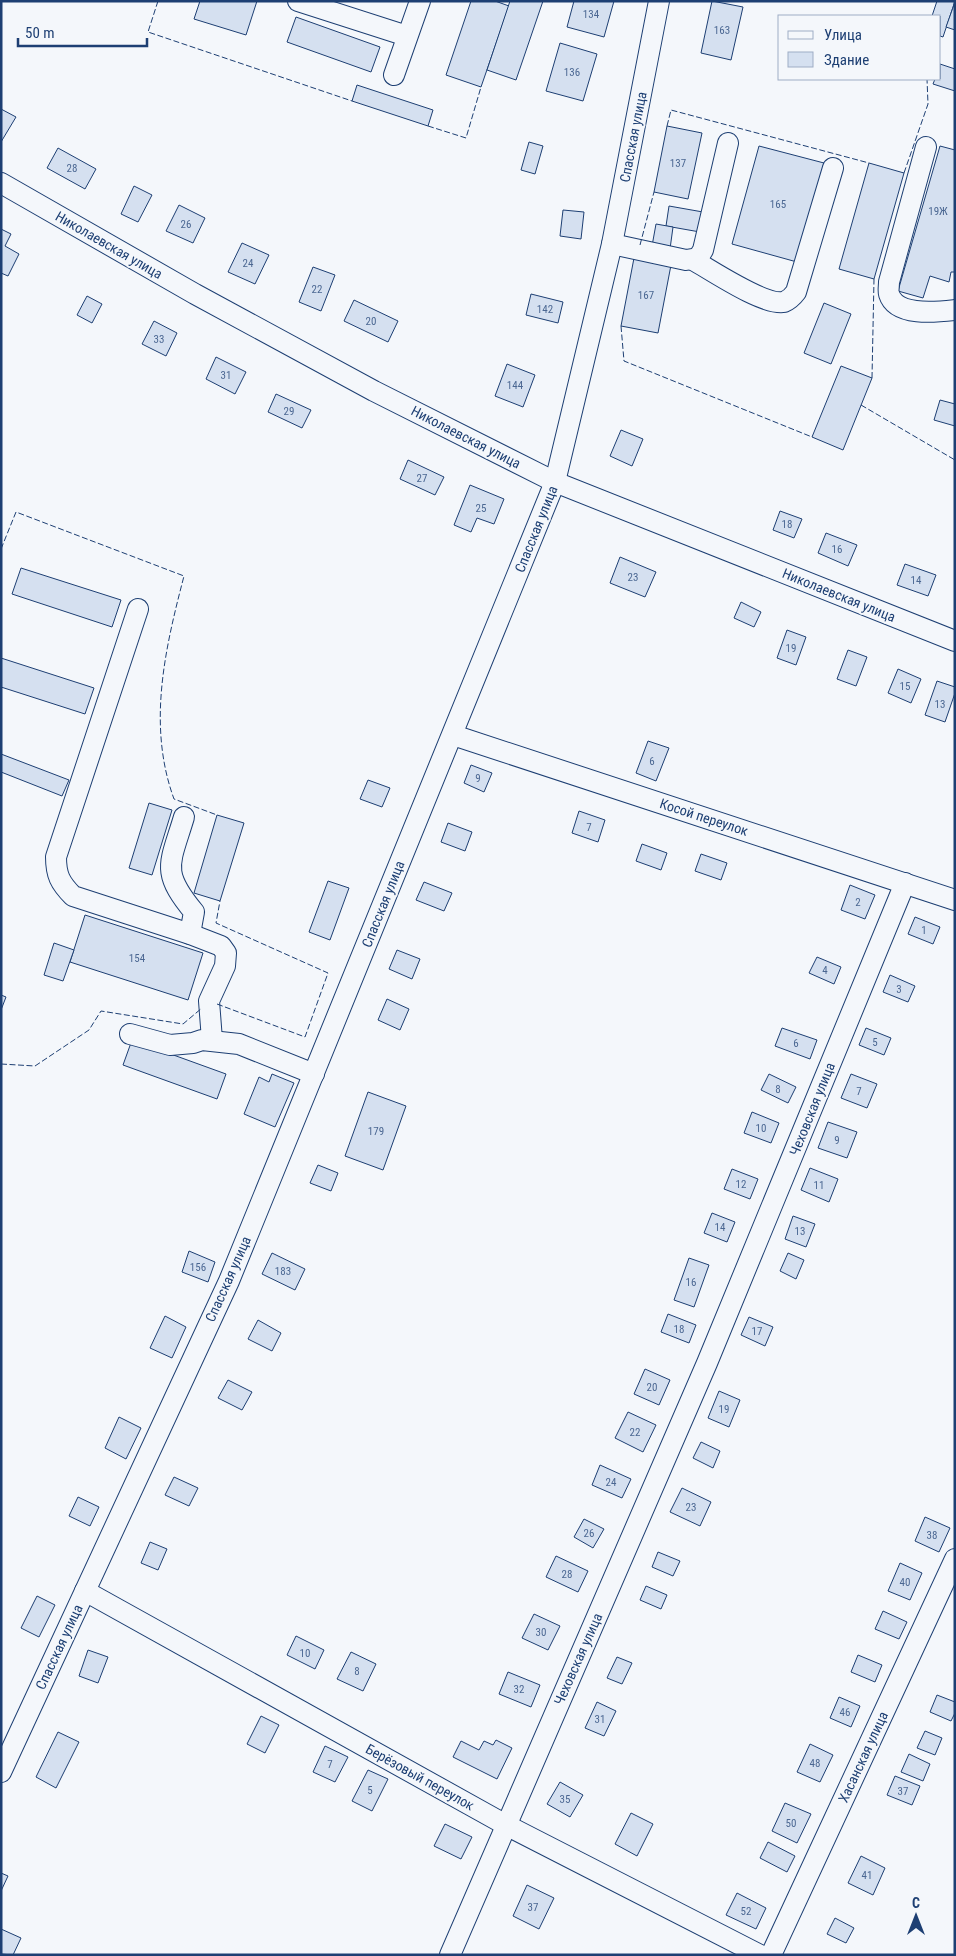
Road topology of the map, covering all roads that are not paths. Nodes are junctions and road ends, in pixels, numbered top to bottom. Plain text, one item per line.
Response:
1 (298, 1) edge
2 (420, 1) edge
3 (659, 1) edge
4 (407, 36) junction
5 (394, 75) dead end
6 (728, 143) dead end
7 (926, 147) dead end
8 (833, 168) dead end
9 (1, 183) edge
10 (612, 244) junction
11 (693, 260) junction
12 (955, 310) edge
13 (555, 482) junction
14 (138, 609) dead end
15 (955, 641) edge
16 (453, 735) junction
17 (184, 817) dead end
18 (905, 883) junction
19 (955, 900) edge
20 (190, 934) junction
21 (130, 1034) dead end
22 (212, 1040) junction
23 (314, 1074) junction
24 (955, 1559) edge
25 (85, 1591) junction
26 (1, 1772) edge
27 (506, 1825) junction
28 (450, 1955) edge
29 (760, 1955) edge
30 (771, 1955) edge

1 - 4 street
2 - 4 street
3 - 10 street, Спасская улица
4 - 5 street
6 - 11 street
7 - 12 street
8 - 11 street
9 - 13 street, Николаевская улица
10 - 11 street
10 - 13 street, Спасская улица
13 - 15 street, Николаевская улица
13 - 16 street, Спасская улица
14 - 20 street
16 - 18 street, Косой переулок
16 - 23 street, Спасская улица
17 - 20 street
18 - 19 street, Косой переулок
18 - 27 street, Чеховская улица
20 - 22 street
21 - 22 street
22 - 23 street
23 - 25 street, Спасская улица
24 - 30 street, Хасанская улица
25 - 26 street, Спасская улица
25 - 27 street, Берёзовый переулок
27 - 28 street, Чеховская улица
27 - 29 street, Берёзовый переулок

